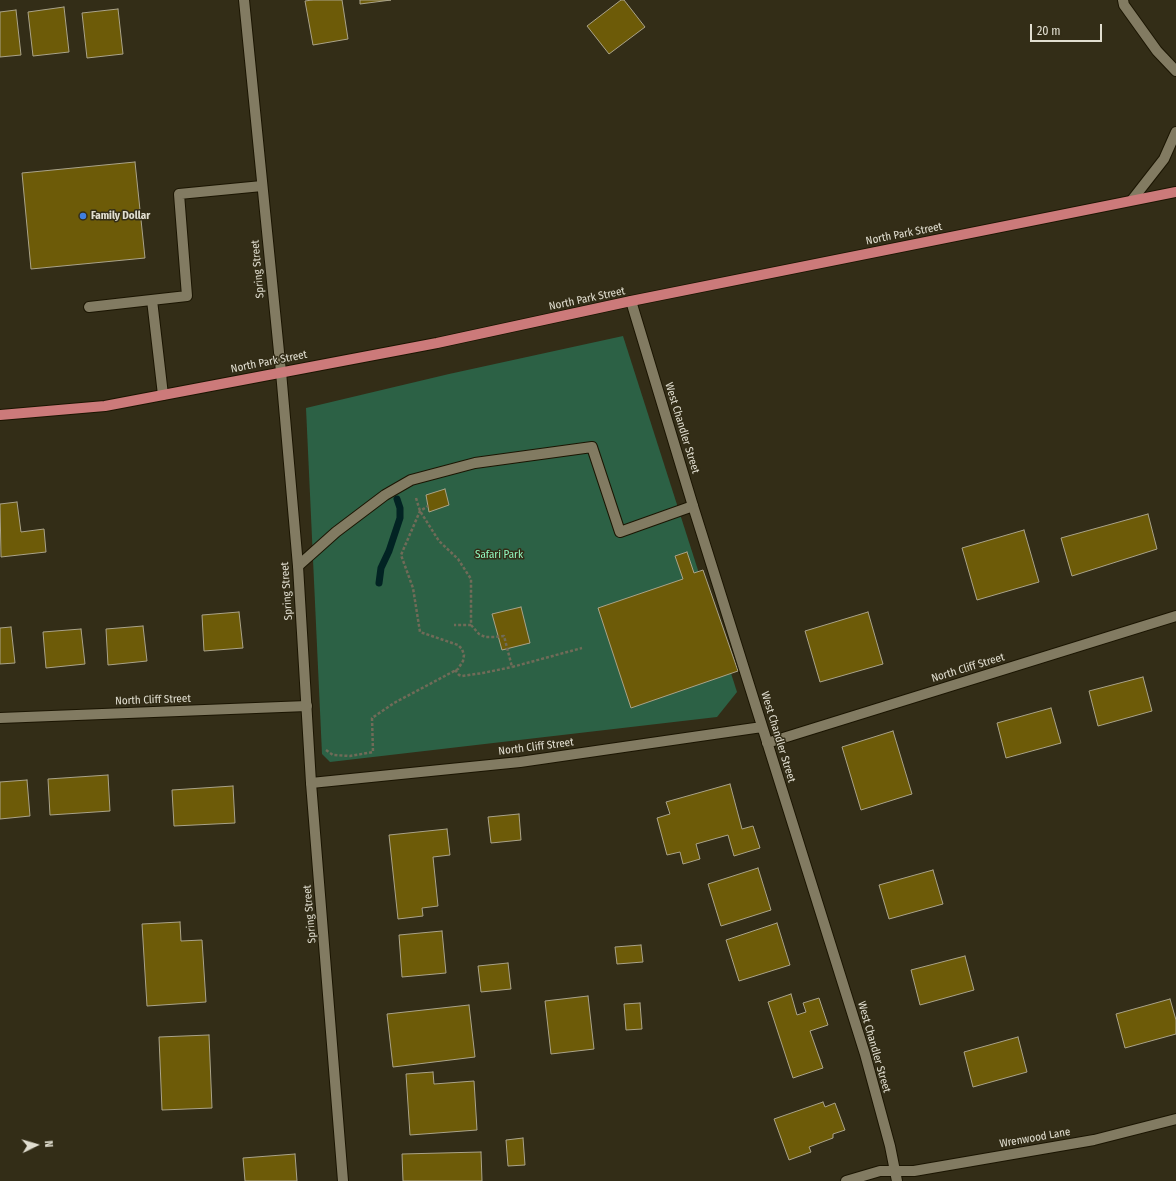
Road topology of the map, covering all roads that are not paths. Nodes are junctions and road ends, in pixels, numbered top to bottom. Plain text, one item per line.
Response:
1 (244, 0) edge
2 (1123, 0) edge
3 (1176, 70) edge
4 (1176, 132) edge
5 (262, 186) junction
6 (1176, 192) edge
7 (1132, 200) junction
8 (152, 300) junction
9 (631, 302) junction
10 (89, 307) dead end
11 (281, 372) junction
12 (163, 395) junction
13 (0, 415) edge
14 (693, 506) junction
15 (298, 566) junction
16 (1176, 616) edge
17 (307, 706) junction
18 (0, 718) edge
19 (762, 727) junction
20 (767, 743) junction
21 (311, 783) junction
22 (1176, 1119) edge
23 (896, 1176) edge
24 (343, 1181) edge
25 (846, 1181) edge

1 - 5 street, Spring Street
2 - 3 street
4 - 7 street
5 - 8 street
5 - 11 street, Spring Street
6 - 7 main road, North Park Street
7 - 9 main road, North Park Street
8 - 10 street
8 - 12 street
9 - 11 main road, North Park Street
9 - 14 street, West Chandler Street
11 - 12 main road, North Park Street
11 - 15 street, Spring Street
12 - 13 main road, North Park Street
14 - 15 street
14 - 19 street, West Chandler Street
15 - 17 street, Spring Street
16 - 20 street, North Cliff Street
17 - 18 street, North Cliff Street
17 - 21 street, Spring Street
19 - 20 street, West Chandler Street
19 - 21 street, North Cliff Street
20 - 23 street, West Chandler Street
21 - 24 street, Spring Street
22 - 23 street, Wrenwood Lane
23 - 25 street, Wrenwood Lane

